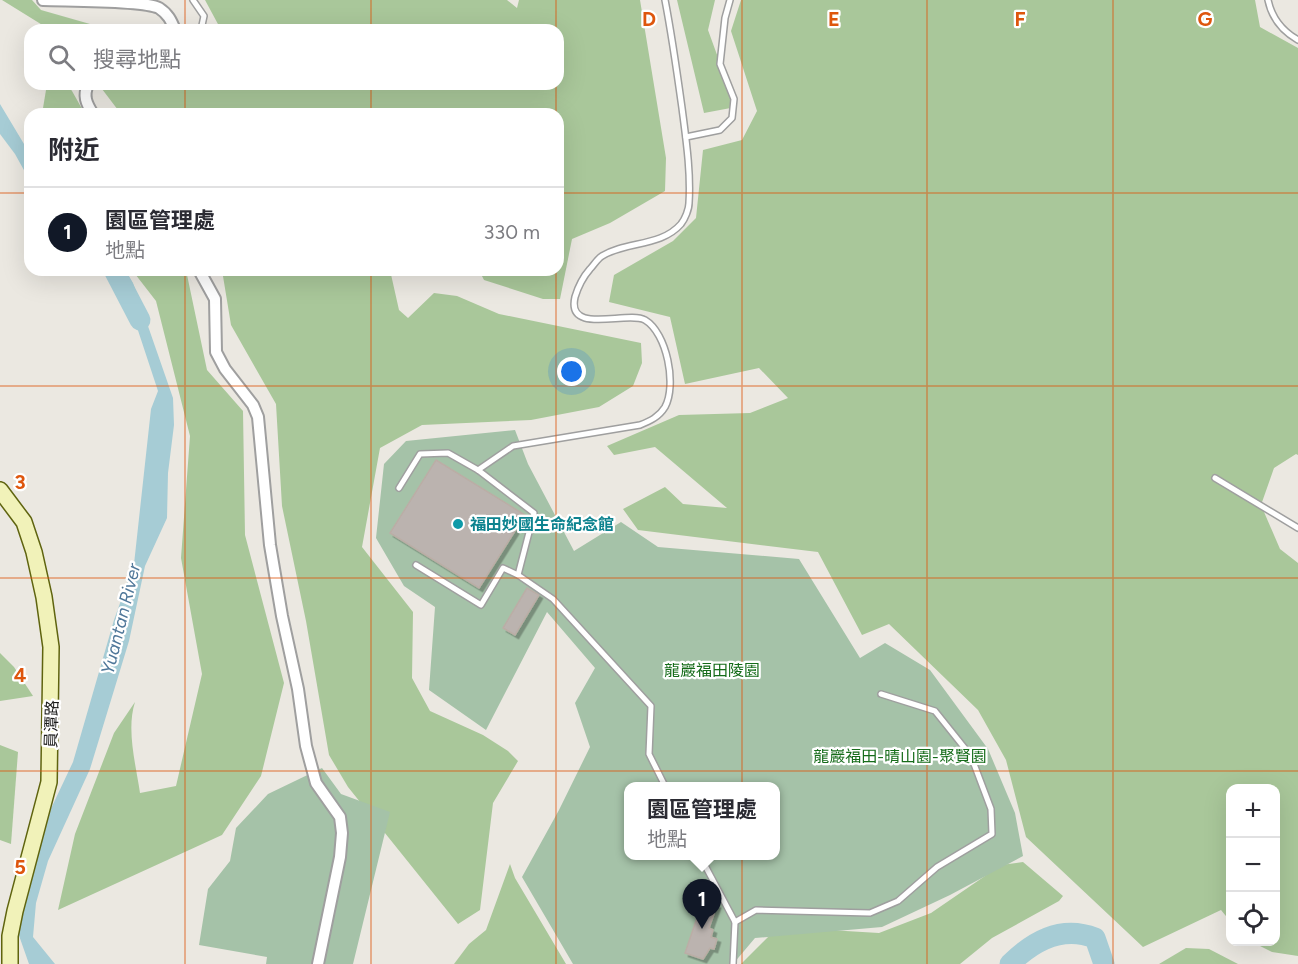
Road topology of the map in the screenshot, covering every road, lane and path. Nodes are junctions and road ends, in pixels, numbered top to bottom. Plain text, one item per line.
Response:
1 (43, 0) edge
2 (193, 0) edge
3 (665, 0) edge
4 (730, 0) edge
5 (1268, 0) edge
6 (173, 24) edge
7 (202, 24) edge
8 (1298, 40) edge
9 (86, 90) edge
10 (89, 108) edge
11 (686, 137) junction
12 (202, 276) edge
13 (478, 470) junction
14 (1215, 478) dead end
15 (399, 488) dead end
16 (0, 490) edge
17 (1298, 528) edge
18 (416, 565) dead end
19 (518, 575) junction
20 (881, 694) dead end
21 (663, 782) edge
22 (703, 860) edge
23 (735, 922) junction
24 (10, 964) edge
25 (318, 964) edge
26 (733, 964) edge

1 - 6 street
2 - 7 lane
3 - 11 lane
4 - 11 lane
5 - 8 lane
9 - 10 street
11 - 13 lane
12 - 25 street
13 - 15 lane
13 - 19 lane
14 - 17 lane
16 - 24 street, 員潭路
18 - 19 lane
19 - 21 lane
20 - 23 lane
22 - 23 lane
23 - 26 lane

